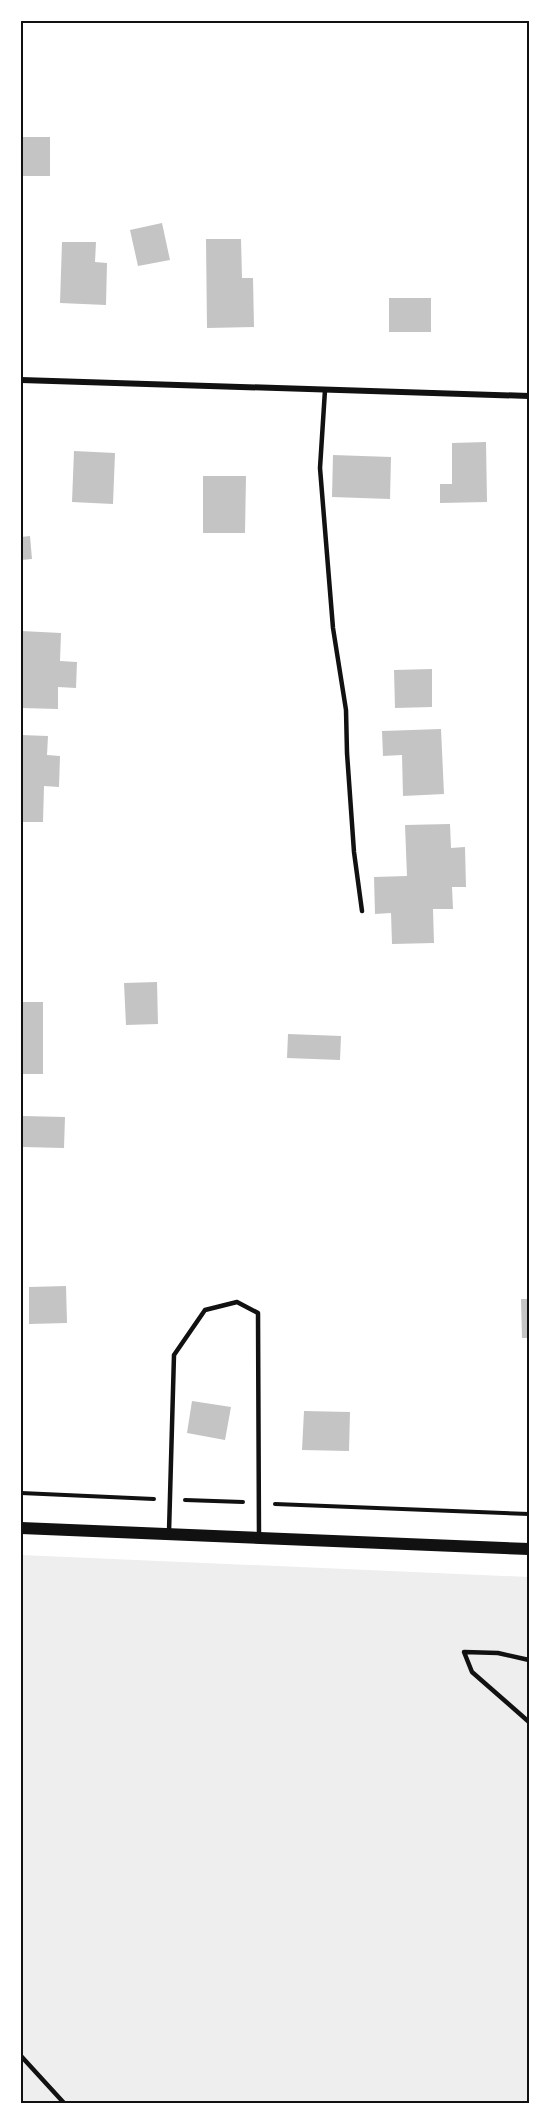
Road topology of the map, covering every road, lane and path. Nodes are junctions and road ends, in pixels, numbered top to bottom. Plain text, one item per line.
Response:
1 (21, 380) edge
2 (325, 390) junction
3 (529, 396) edge
4 (362, 911) dead end
5 (21, 1528) edge
6 (169, 1534) junction
7 (260, 1538) junction
8 (529, 1549) edge
9 (529, 1660) edge
10 (529, 1722) edge
11 (21, 2056) edge
12 (64, 2103) edge

1 - 2 street
2 - 3 street
2 - 4 lane
5 - 6 main road
6 - 7 main road
6 - 7 lane
7 - 8 main road
9 - 10 lane
11 - 12 lane

